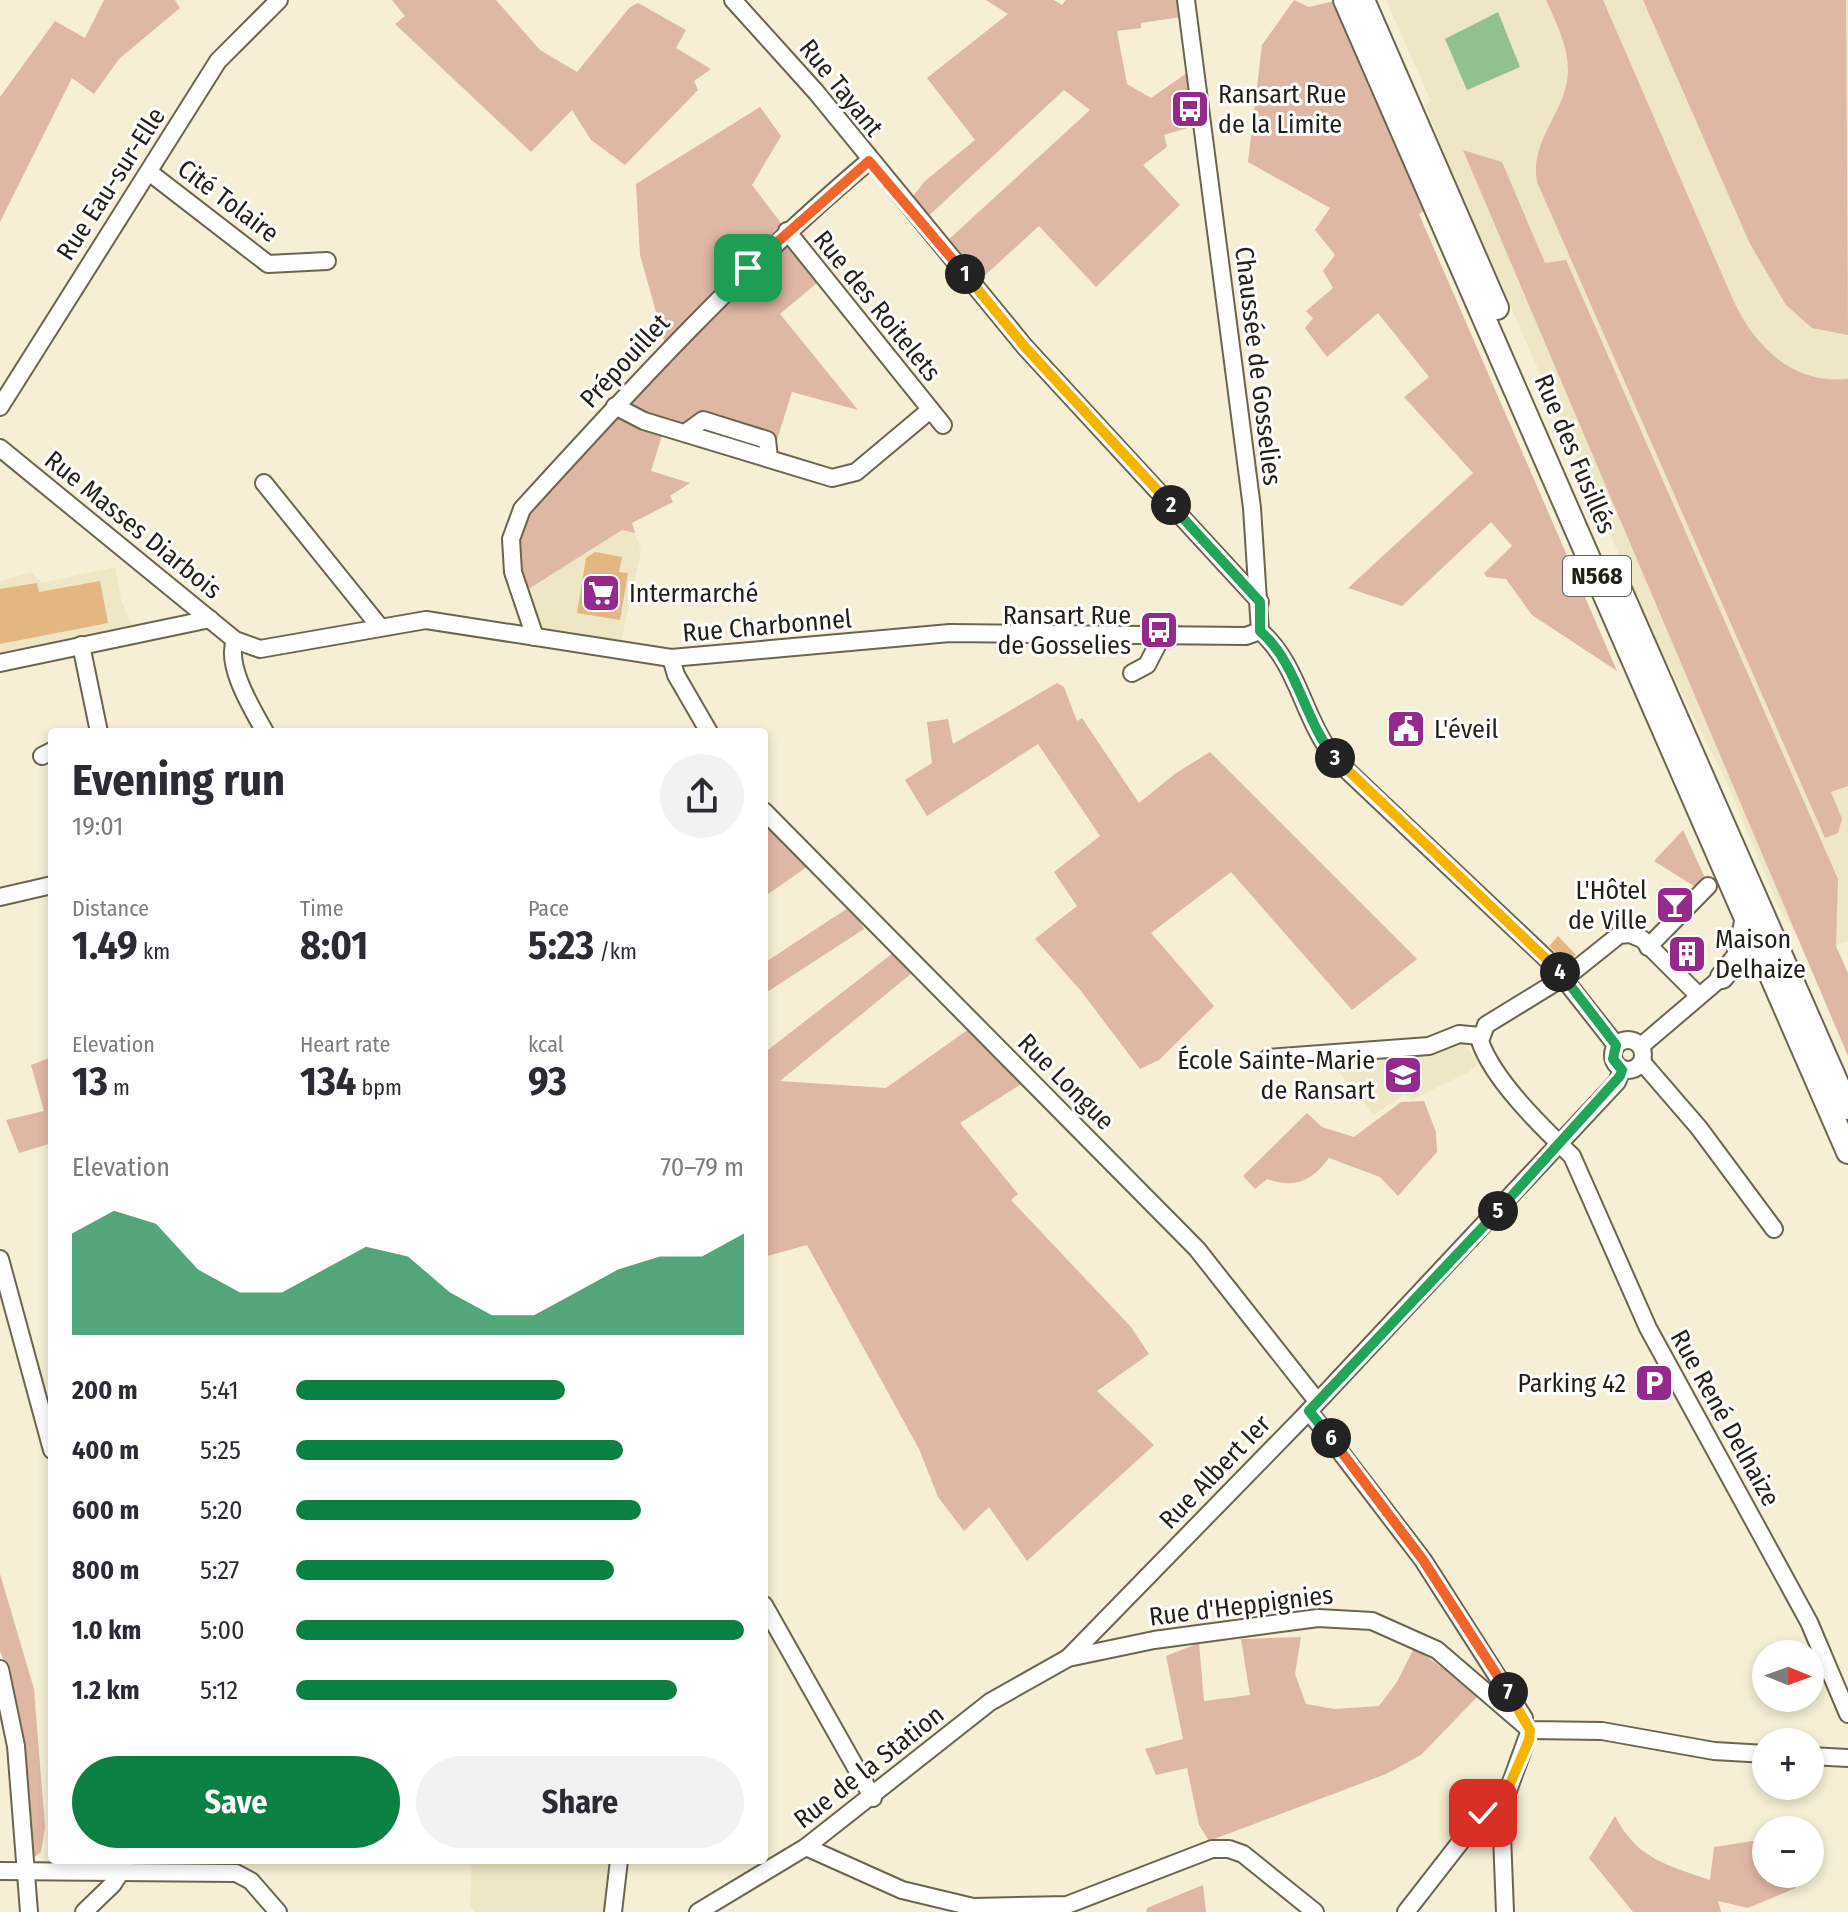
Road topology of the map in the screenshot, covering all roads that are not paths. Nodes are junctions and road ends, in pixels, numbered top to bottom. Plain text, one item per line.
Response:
1 (279, 0) edge
2 (733, 0) edge
3 (1186, 0) edge
4 (1345, 0) edge
5 (1363, 0) edge
6 (869, 161) junction
7 (149, 172) junction
8 (787, 231) junction
9 (327, 261) dead end
10 (615, 406) junction
11 (0, 407) edge
12 (930, 410) junction
13 (943, 425) dead end
14 (0, 448) edge
15 (264, 483) dead end
16 (1260, 602) junction
17 (210, 619) junction
18 (380, 627) junction
19 (1260, 631) junction
20 (1162, 636) junction
21 (535, 637) junction
22 (235, 640) junction
23 (81, 645) junction
24 (671, 658) junction
25 (0, 663) edge
26 (1132, 673) dead end
27 (96, 728) edge
28 (263, 728) edge
29 (707, 728) edge
30 (768, 815) edge
31 (48, 886) edge
32 (1708, 886) dead end
33 (0, 897) edge
34 (1747, 918) junction
35 (1648, 947) junction
36 (1563, 976) junction
37 (1722, 977) junction
38 (1773, 978) junction
39 (1699, 996) junction
40 (1480, 1036) junction
41 (1616, 1045) junction
42 (1641, 1054) junction
43 (1268, 1058) dead end
44 (1622, 1070) junction
45 (1848, 1108) edge
46 (1561, 1145) junction
47 (1848, 1152) edge
48 (1774, 1229) dead end
49 (0, 1259) edge
50 (1313, 1406) junction
51 (48, 1435) edge
52 (768, 1612) edge
53 (1068, 1658) junction
54 (0, 1669) edge
55 (1848, 1714) edge
56 (6, 1729) edge
57 (1530, 1730) junction
58 (1752, 1753) edge
59 (1824, 1757) edge
60 (1848, 1758) edge
61 (873, 1798) junction
62 (1503, 1800) junction
63 (806, 1847) junction
64 (619, 1864) edge
65 (125, 1866) edge
66 (0, 1871) edge
67 (26, 1871) junction
68 (29, 1912) edge
69 (84, 1912) edge
70 (278, 1912) edge
71 (613, 1912) edge
72 (698, 1912) edge
73 (1315, 1912) edge
74 (1406, 1912) edge
75 (1505, 1912) edge

1 - 7 street, Rue Eau-sur-Elle
2 - 6 street, Rue Tayant
3 - 16 street, Chaussée de Gosselies
4 - 34 highway, Rue des Fusillés / N568
5 - 45 highway, Rue des Fusillés / N568
6 - 8 street, Prépouillet
6 - 16 street, Rue Tayant
7 - 9 street, Cité Tolaire
7 - 11 street, Rue Eau-sur-Elle
8 - 10 street, Prépouillet
8 - 12 street, Rue des Roitelets
10 - 12 street, Rue des Roitelets
10 - 21 street, Prépouillet
12 - 13 street, Rue des Roitelets
14 - 17 street, Rue Masses Diarbois
15 - 18 street
16 - 19 street, Chaussée de Gosselies
17 - 22 street, Rue Masses Diarbois
17 - 23 street
18 - 21 street, Rue Charbonnel
18 - 22 street, Rue Charbonnel
19 - 20 street, Rue Charbonnel
19 - 36 street
20 - 24 street, Rue Charbonnel
20 - 26 street
21 - 24 street, Rue Charbonnel
22 - 28 street
23 - 25 street
23 - 27 street
24 - 29 street
30 - 50 street, Rue Longue
31 - 33 street
32 - 35 street
34 - 37 highway
34 - 38 highway, Rue des Fusillés / N568
35 - 36 street
35 - 39 street
36 - 40 street
36 - 41 street
37 - 38 highway
37 - 39 street
38 - 47 highway, Rue des Fusillés / N568
39 - 42 street
40 - 43 street
40 - 46 street, Rue René Delhaize
41 - 42 street
41 - 44 street
42 - 44 street
42 - 48 street
44 - 46 street, Rue Albert Ier
46 - 50 street, Rue Albert Ier
46 - 55 street, Rue René Delhaize
49 - 51 street
50 - 53 street, Rue Albert Ier
50 - 57 street, Rue Longue
52 - 61 street
53 - 57 street, Rue d'Heppignies
53 - 61 street, Rue de la Station
54 - 56 street
56 - 67 street
57 - 58 street
57 - 62 street
59 - 60 street
61 - 63 street, Rue de la Station
62 - 74 street
62 - 75 street
63 - 72 street, Rue de la Station
63 - 73 street
64 - 71 street
65 - 67 street
65 - 69 street
65 - 70 street
66 - 67 street
67 - 68 street

